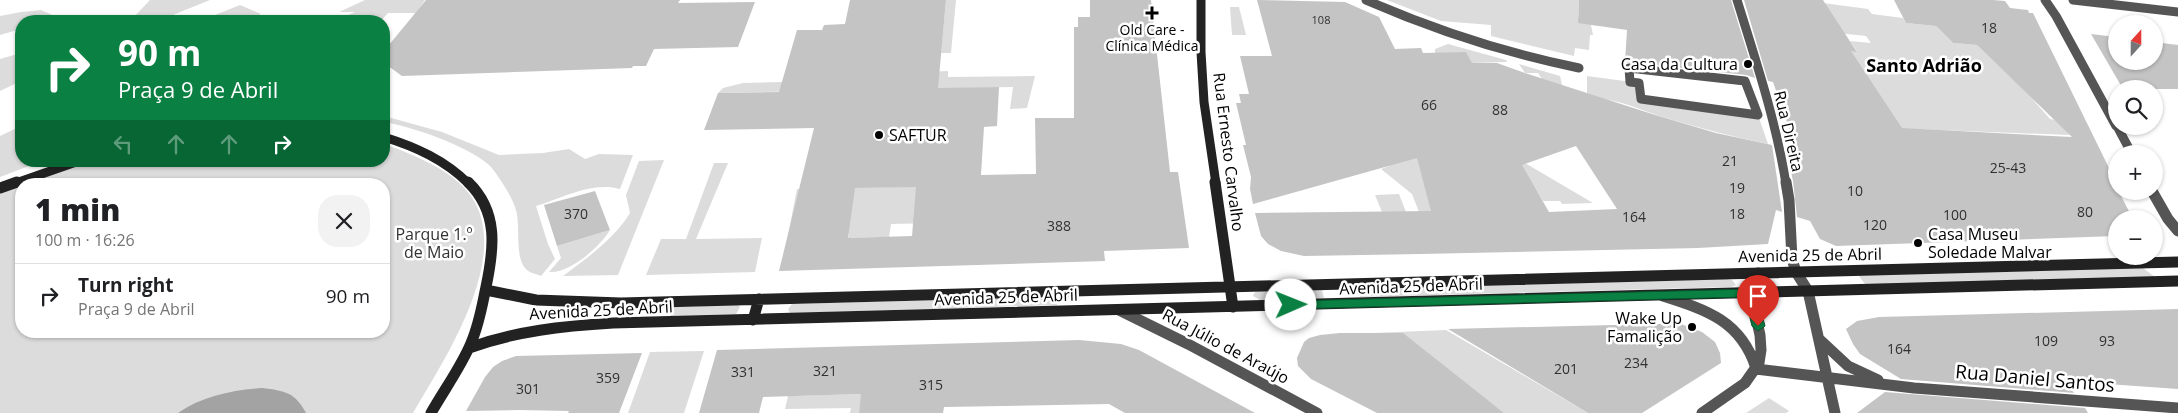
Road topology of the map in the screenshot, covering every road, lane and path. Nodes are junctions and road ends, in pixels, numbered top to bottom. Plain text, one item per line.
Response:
1 (1201, 0) edge
2 (1366, 0) edge
3 (1736, 0) edge
4 (2045, 0) edge
5 (2073, 0) edge
6 (2178, 12) edge
7 (1579, 68) dead end
8 (2108, 111) edge
9 (1758, 116) joint
10 (390, 139) edge
11 (61, 167) edge
12 (29, 178) edge
13 (15, 183) edge
14 (0, 188) edge
15 (2157, 200) edge
16 (2178, 231) edge
17 (2178, 262) edge
18 (1758, 272) junction
19 (1796, 272) junction
20 (2178, 281) edge
21 (1231, 287) junction
22 (486, 290) junction
23 (1808, 291) junction
24 (1750, 293) junction
25 (1661, 295) junction
26 (759, 299) junction
27 (621, 303) junction
28 (1234, 307) junction
29 (1120, 310) junction
30 (753, 320) junction
31 (613, 323) junction
32 (1819, 338) junction
33 (469, 348) junction
34 (1756, 369) junction
35 (1828, 379) junction
36 (1888, 385) junction
37 (2178, 408) edge
38 (430, 413) edge
39 (1317, 413) edge
40 (1702, 413) edge
41 (1835, 413) edge

1 - 21 main road, Rua Ernesto Carvalho
2 - 7 street
3 - 19 street, Rua Direita
4 - 8 street
5 - 6 street
9 - 9 street
10 - 22 main road
11 - 12 main road
13 - 14 main road
15 - 16 street
17 - 19 main road, Avenida 25 de Abril
18 - 19 main road, Avenida 25 de Abril
18 - 21 main road, Avenida 25 de Abril
18 - 24 street
19 - 23 street
20 - 23 main road, Avenida 25 de Abril
21 - 26 main road, Avenida 25 de Abril
21 - 28 main road, Rua Ernesto Carvalho
22 - 27 main road, Avenida 25 de Abril
22 - 33 main road
23 - 24 main road, Avenida 25 de Abril
23 - 32 street
24 - 25 main road, Avenida 25 de Abril
24 - 34 street
25 - 28 main road, Avenida 25 de Abril
25 - 34 street
26 - 27 main road, Avenida 25 de Abril
26 - 30 main road
27 - 31 main road
28 - 29 main road, Avenida 25 de Abril
29 - 30 main road, Avenida 25 de Abril
29 - 39 street, Rua Júlio de Araújo
30 - 31 main road, Avenida 25 de Abril
31 - 33 main road, Avenida 25 de Abril
32 - 35 street
32 - 36 street, Rua Daniel Santos
33 - 38 main road
34 - 35 street, Rua Daniel Santos
34 - 40 street
35 - 36 street, Rua Daniel Santos
35 - 41 street
36 - 37 street, Rua Daniel Santos

